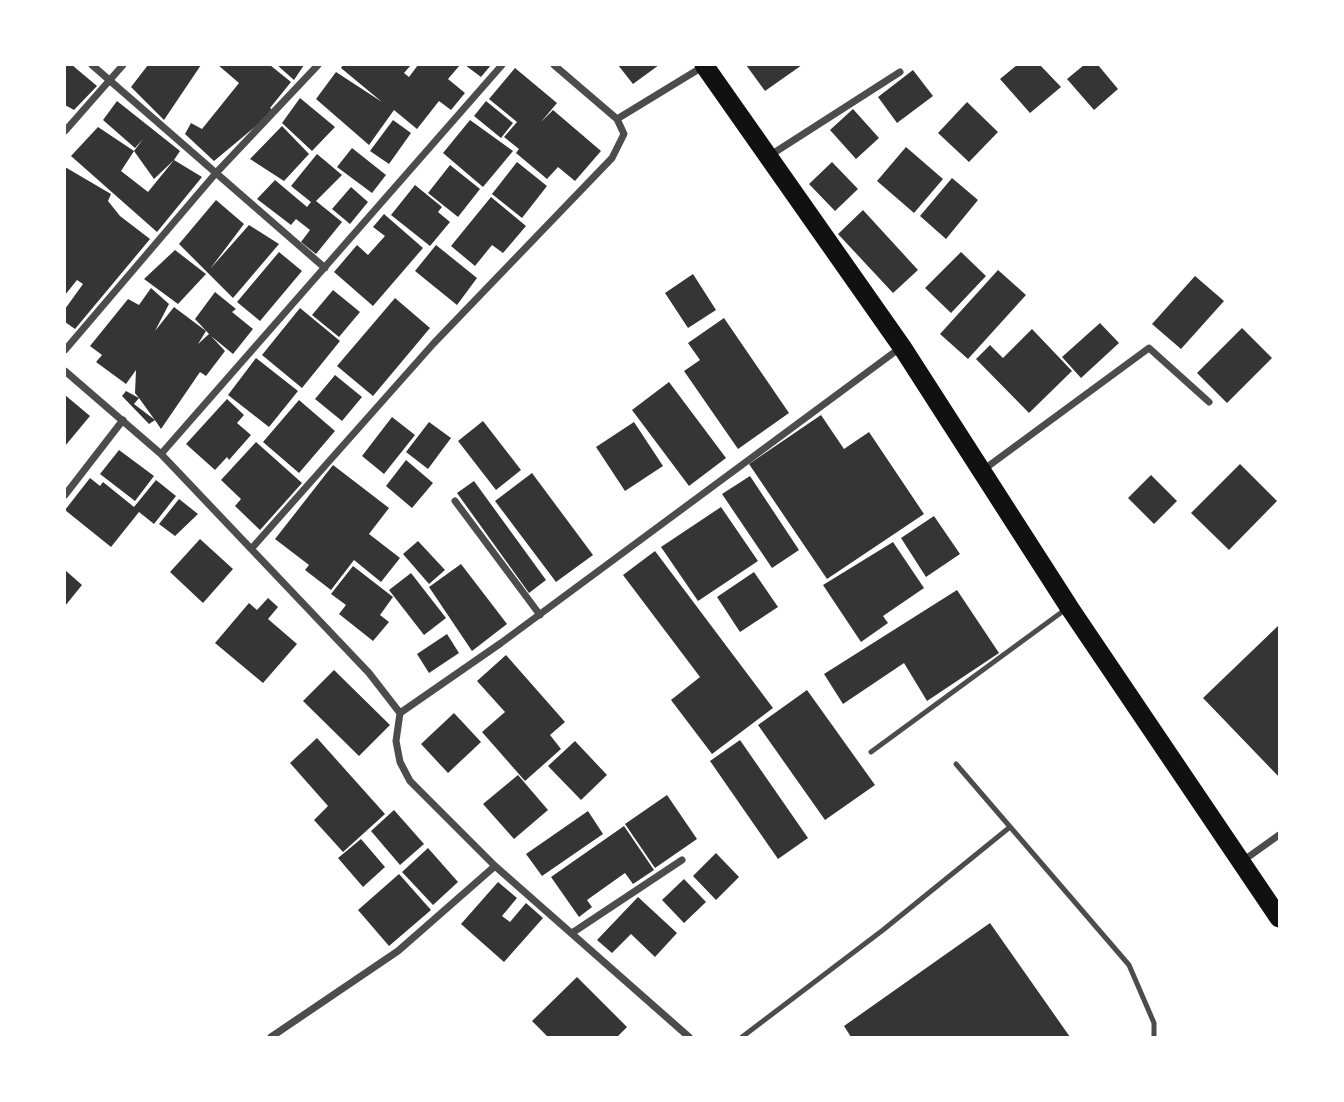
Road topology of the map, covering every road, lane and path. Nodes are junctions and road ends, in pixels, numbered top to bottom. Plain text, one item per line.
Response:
1 (92, 65) edge
2 (123, 65) edge
3 (317, 65) edge
4 (502, 65) edge
5 (554, 65) edge
6 (704, 65) edge
7 (900, 72) dead end
8 (110, 80) junction
9 (617, 119) junction
10 (65, 131) edge
11 (769, 156) junction
12 (216, 173) junction
13 (326, 268) junction
14 (902, 346) junction
15 (65, 350) edge
16 (65, 371) edge
17 (1209, 402) dead end
18 (123, 419) junction
19 (161, 454) junction
20 (983, 470) junction
21 (65, 495) edge
22 (455, 501) dead end
23 (252, 548) junction
24 (1069, 607) junction
25 (540, 615) junction
26 (400, 713) junction
27 (871, 752) dead end
28 (956, 764) dead end
29 (1010, 827) junction
30 (1279, 835) edge
31 (682, 860) dead end
32 (1243, 860) junction
33 (495, 866) junction
34 (1279, 918) edge
35 (572, 933) junction
36 (271, 1037) edge
37 (689, 1037) edge
38 (742, 1037) edge
39 (1154, 1037) edge

1 - 8 street
2 - 8 street
3 - 12 street
4 - 13 street
5 - 9 street
6 - 9 street
6 - 11 highway
7 - 11 street
8 - 10 street
8 - 12 street
9 - 23 street
11 - 14 highway
12 - 13 street
12 - 15 street
13 - 19 street
14 - 20 highway
14 - 25 street
16 - 18 street
17 - 20 street
18 - 19 street
18 - 21 street
19 - 23 street
20 - 24 highway
22 - 25 street
23 - 26 street
24 - 27 lane
24 - 32 highway
25 - 26 street
26 - 33 street
28 - 29 lane
29 - 38 lane
29 - 39 lane
30 - 32 street
31 - 35 street
32 - 34 highway
33 - 35 street
33 - 36 street
35 - 37 street

